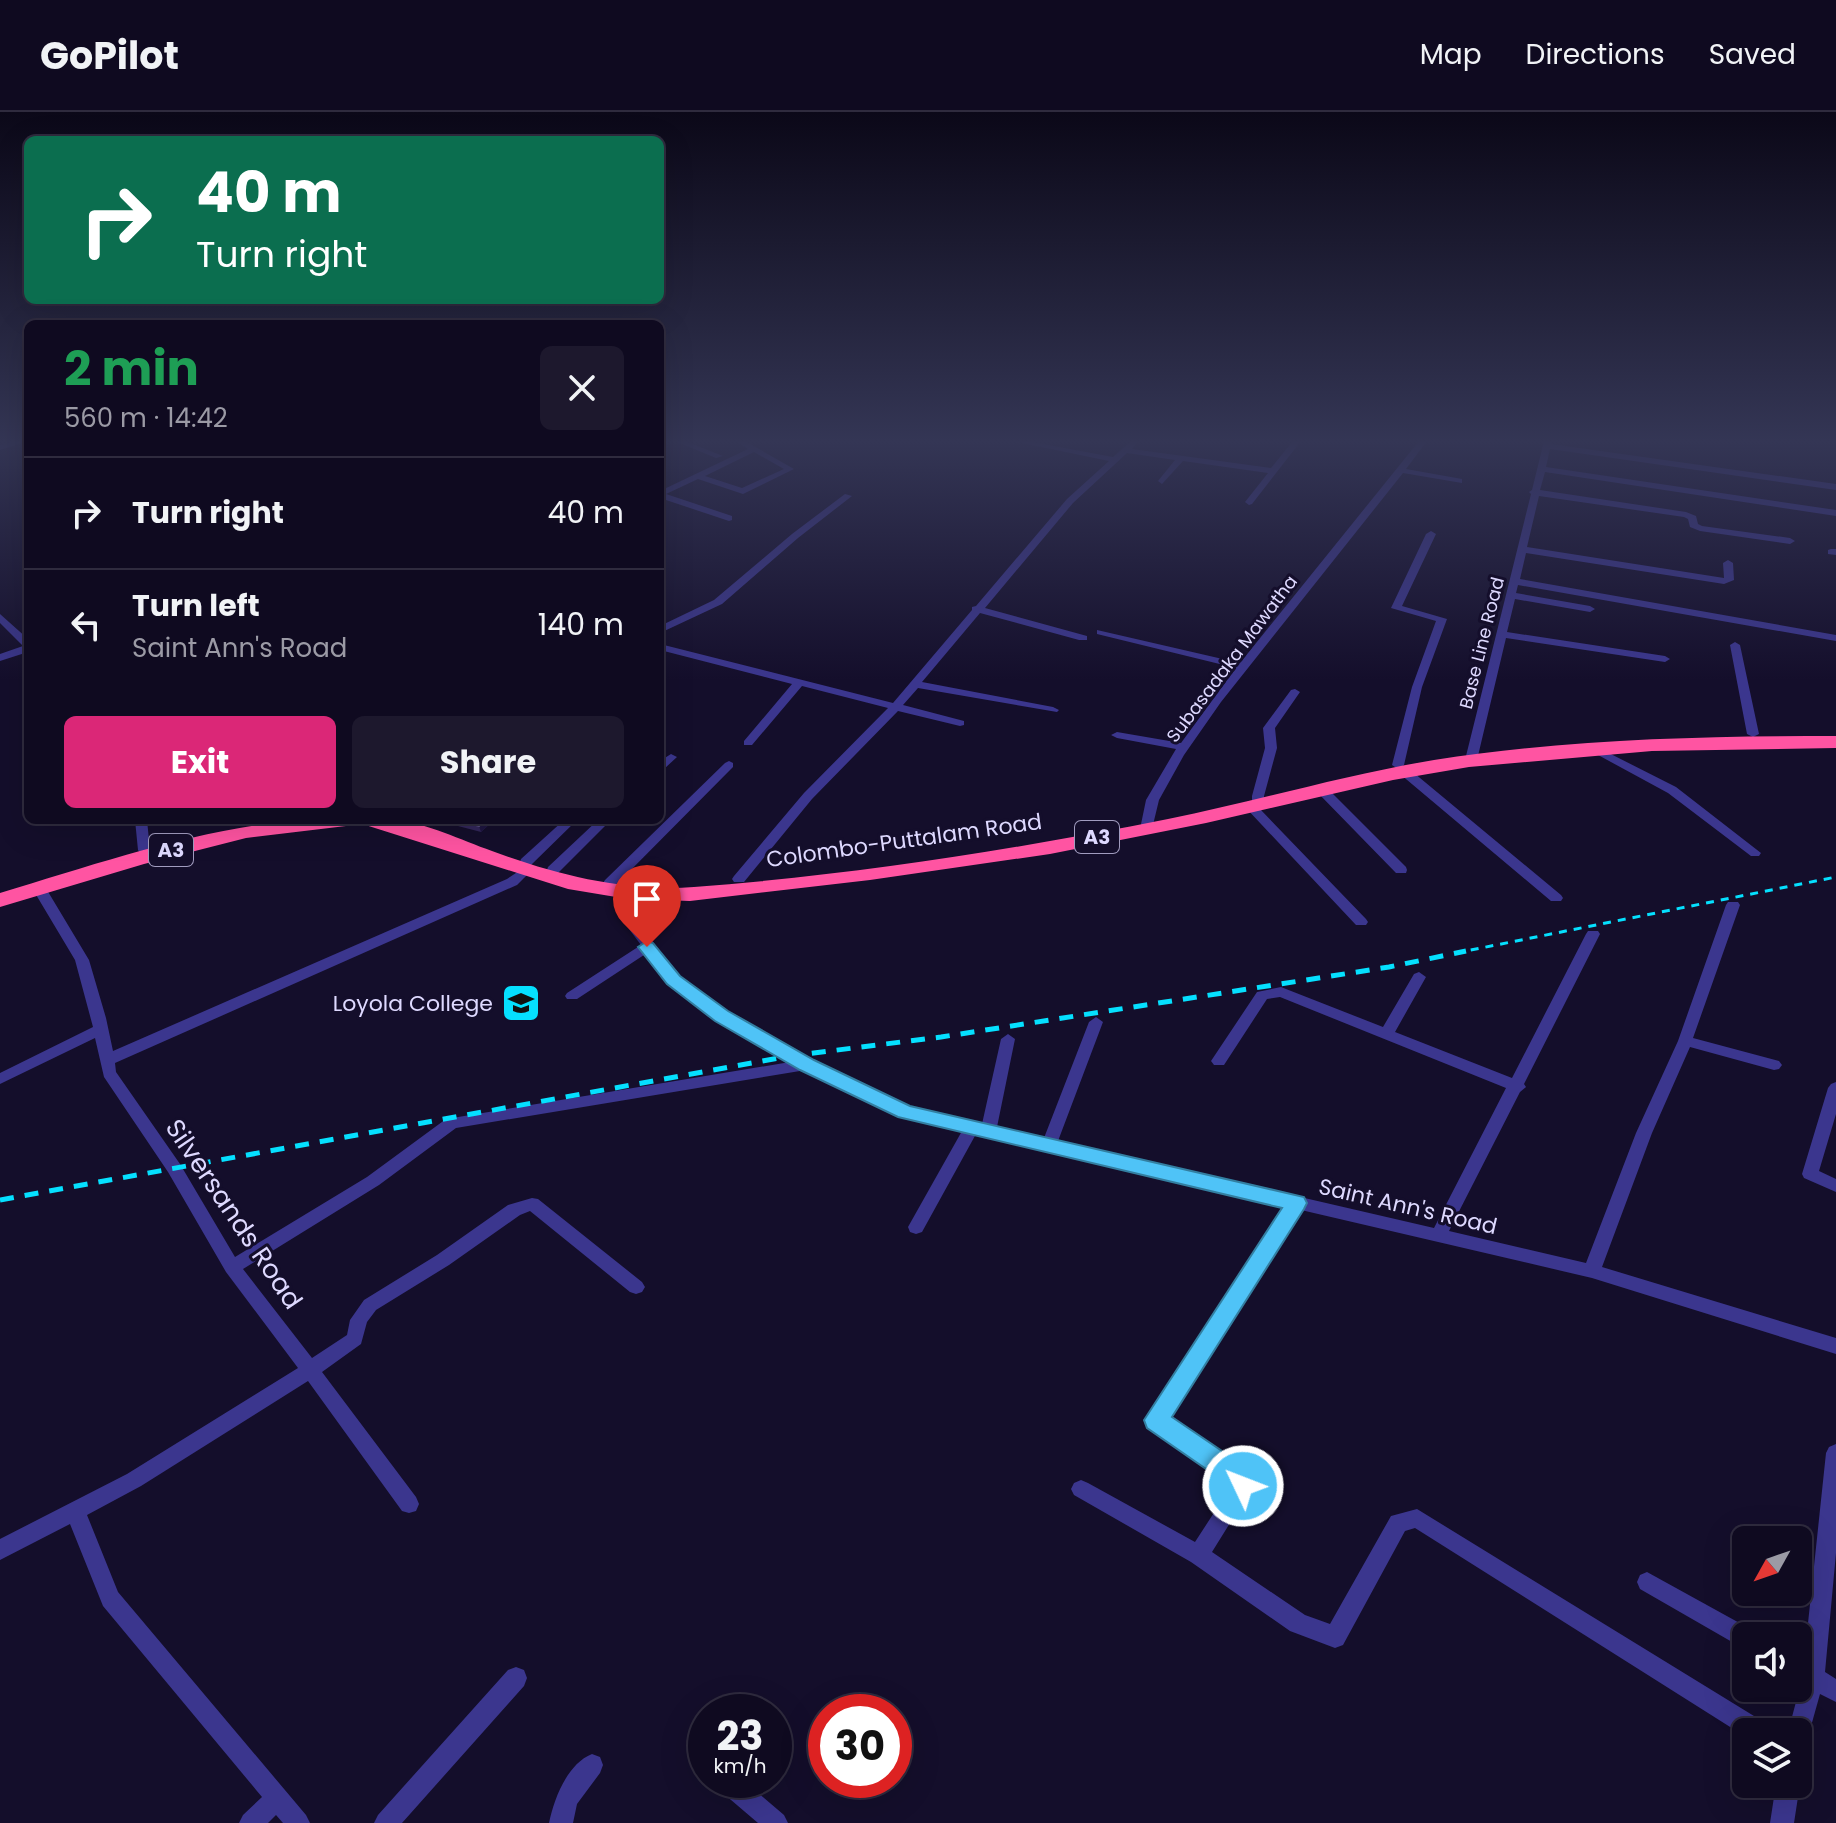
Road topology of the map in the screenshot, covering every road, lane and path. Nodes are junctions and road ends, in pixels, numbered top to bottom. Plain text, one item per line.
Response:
1 (815, 521) edge
2 (1053, 521) edge
3 (1360, 521) edge
4 (1527, 521) edge
5 (1693, 521) edge
6 (1431, 534) dead end
7 (1790, 541) dead end
8 (1521, 549) junction
9 (1728, 563) dead end
10 (1514, 581) junction
11 (1511, 595) junction
12 (976, 609) junction
13 (1590, 609) dead end
14 (0, 617) edge
15 (664, 628) edge
16 (1101, 632) dead end
17 (1502, 634) junction
18 (1083, 638) dead end
19 (1836, 638) edge
20 (24, 643) edge
21 (1735, 645) dead end
22 (664, 648) edge
23 (24, 649) edge
24 (0, 658) edge
25 (1665, 659) dead end
26 (1244, 667) junction
27 (799, 683) junction
28 (915, 684) junction
29 (1295, 692) dead end
30 (894, 709) junction
31 (1053, 710) dead end
32 (960, 723) dead end
33 (1753, 734) junction
34 (1117, 735) dead end
35 (1836, 735) edge
36 (1836, 742) edge
37 (748, 743) dead end
38 (1183, 747) junction
39 (1591, 747) junction
40 (671, 757) dead end
41 (1471, 757) junction
42 (664, 763) edge
43 (729, 765) dead end
44 (1401, 768) junction
45 (1322, 790) junction
46 (1256, 803) junction
47 (141, 824) edge
48 (264, 824) edge
49 (313, 824) edge
50 (382, 824) edge
51 (404, 824) edge
52 (567, 824) edge
53 (601, 824) edge
54 (1145, 824) junction
55 (144, 850) junction
56 (1755, 853) dead end
57 (526, 866) junction
58 (553, 870) junction
59 (1401, 870) dead end
60 (739, 879) junction
61 (617, 887) junction
62 (39, 888) junction
63 (0, 892) edge
64 (1556, 898) dead end
65 (0, 900) edge
66 (1733, 905) dead end
67 (1361, 922) dead end
68 (1593, 934) dead end
69 (647, 947) junction
70 (1419, 977) dead end
71 (572, 996) dead end
72 (1096, 1022) dead end
73 (101, 1029) junction
74 (1386, 1035) junction
75 (1008, 1039) dead end
76 (1685, 1041) junction
77 (109, 1059) junction
78 (1219, 1061) dead end
79 (807, 1065) junction
80 (1774, 1065) dead end
81 (0, 1079) edge
82 (1518, 1087) junction
83 (1836, 1088) edge
84 (980, 1129) junction
85 (1049, 1145) junction
86 (1836, 1186) edge
87 (1297, 1203) junction
88 (916, 1227) dead end
89 (1438, 1237) junction
90 (232, 1267) junction
91 (1592, 1271) junction
92 (636, 1287) dead end
93 (1836, 1346) edge
94 (310, 1370) junction
95 (1836, 1453) edge
96 (1081, 1489) dead end
97 (409, 1504) dead end
98 (75, 1511) junction
99 (0, 1550) edge
100 (1198, 1555) junction
101 (1647, 1582) dead end
102 (1812, 1624) edge
103 (1732, 1631) edge
104 (516, 1678) dead end
105 (1812, 1678) edge
106 (1836, 1691) edge
107 (1737, 1718) edge
108 (592, 1765) dead end
109 (746, 1798) edge
110 (1786, 1798) edge
111 (277, 1799) junction
112 (251, 1823) edge
113 (298, 1823) edge
114 (386, 1823) edge
115 (561, 1823) edge
116 (776, 1823) edge
117 (1782, 1823) edge

1 - 15 street
2 - 12 street
3 - 26 street, Subasadaka Mawatha
4 - 8 street, Base Line Road
5 - 7 street
6 - 44 street
8 - 9 street
8 - 10 street, Base Line Road
10 - 11 street, Base Line Road
10 - 19 street
11 - 13 street
11 - 17 street, Base Line Road
12 - 18 street
12 - 28 street
14 - 20 street
16 - 26 street
17 - 25 street
17 - 41 street, Base Line Road
21 - 33 street
22 - 27 street
23 - 24 street
26 - 38 street, Subasadaka Mawatha
27 - 30 street
27 - 37 street
28 - 30 street
28 - 31 street
29 - 46 street
30 - 32 street
30 - 60 street
33 - 35 highway, Colombo-Puttalam Road / A3
33 - 41 highway, Colombo-Puttalam Road / A3
34 - 38 street
36 - 39 highway, Colombo-Puttalam Road / A3
38 - 54 street, Subasadaka Mawatha
39 - 41 highway, Colombo-Puttalam Road / A3
39 - 56 street
40 - 42 street
41 - 44 highway, Colombo-Puttalam Road / A3
43 - 61 street
44 - 45 highway, Colombo-Puttalam Road / A3
44 - 46 highway, Colombo-Puttalam Road / A3
44 - 64 street
45 - 46 highway, Colombo-Puttalam Road / A3
45 - 59 street
46 - 54 highway, Colombo-Puttalam Road / A3
46 - 67 street
47 - 55 street
48 - 55 highway, A3
49 - 62 highway, A3
50 - 57 highway, Colombo-Puttalam Road / A3
51 - 57 highway, Colombo-Puttalam Road / A3
52 - 57 street
53 - 58 street
54 - 60 highway, Colombo-Puttalam Road / A3
54 - 61 highway, Colombo-Puttalam Road / A3
55 - 63 highway, A3
57 - 58 highway, Colombo-Puttalam Road / A3
57 - 61 highway, Colombo-Puttalam Road / A3
57 - 77 street
58 - 61 highway, Colombo-Puttalam Road / A3
60 - 61 highway, Colombo-Puttalam Road / A3
61 - 69 street, Saint Ann's Road
62 - 65 highway, A3
62 - 73 street, Silversands Road
66 - 76 street
68 - 82 street
69 - 71 street
69 - 79 street, Saint Ann's Road
70 - 74 street
72 - 85 street
73 - 77 street, Silversands Road
73 - 81 street
74 - 78 street
74 - 82 street
75 - 84 street
76 - 80 street
76 - 91 street
77 - 90 street, Silversands Road
79 - 84 street, Saint Ann's Road
79 - 90 street
82 - 89 street
83 - 86 street
84 - 85 street, Saint Ann's Road
84 - 88 street
85 - 87 street, Saint Ann's Road
87 - 89 street, Saint Ann's Road
87 - 100 street
89 - 91 street, Saint Ann's Road
90 - 94 street, Silversands Road
91 - 93 street, Saint Ann's Road
92 - 94 street
94 - 97 street, Silversands Road
94 - 98 street
95 - 102 street
96 - 100 street
98 - 99 street
98 - 111 street
100 - 107 street
101 - 103 street
104 - 114 street
105 - 106 street
108 - 115 street
109 - 116 street
110 - 117 street
111 - 112 street
111 - 113 street

